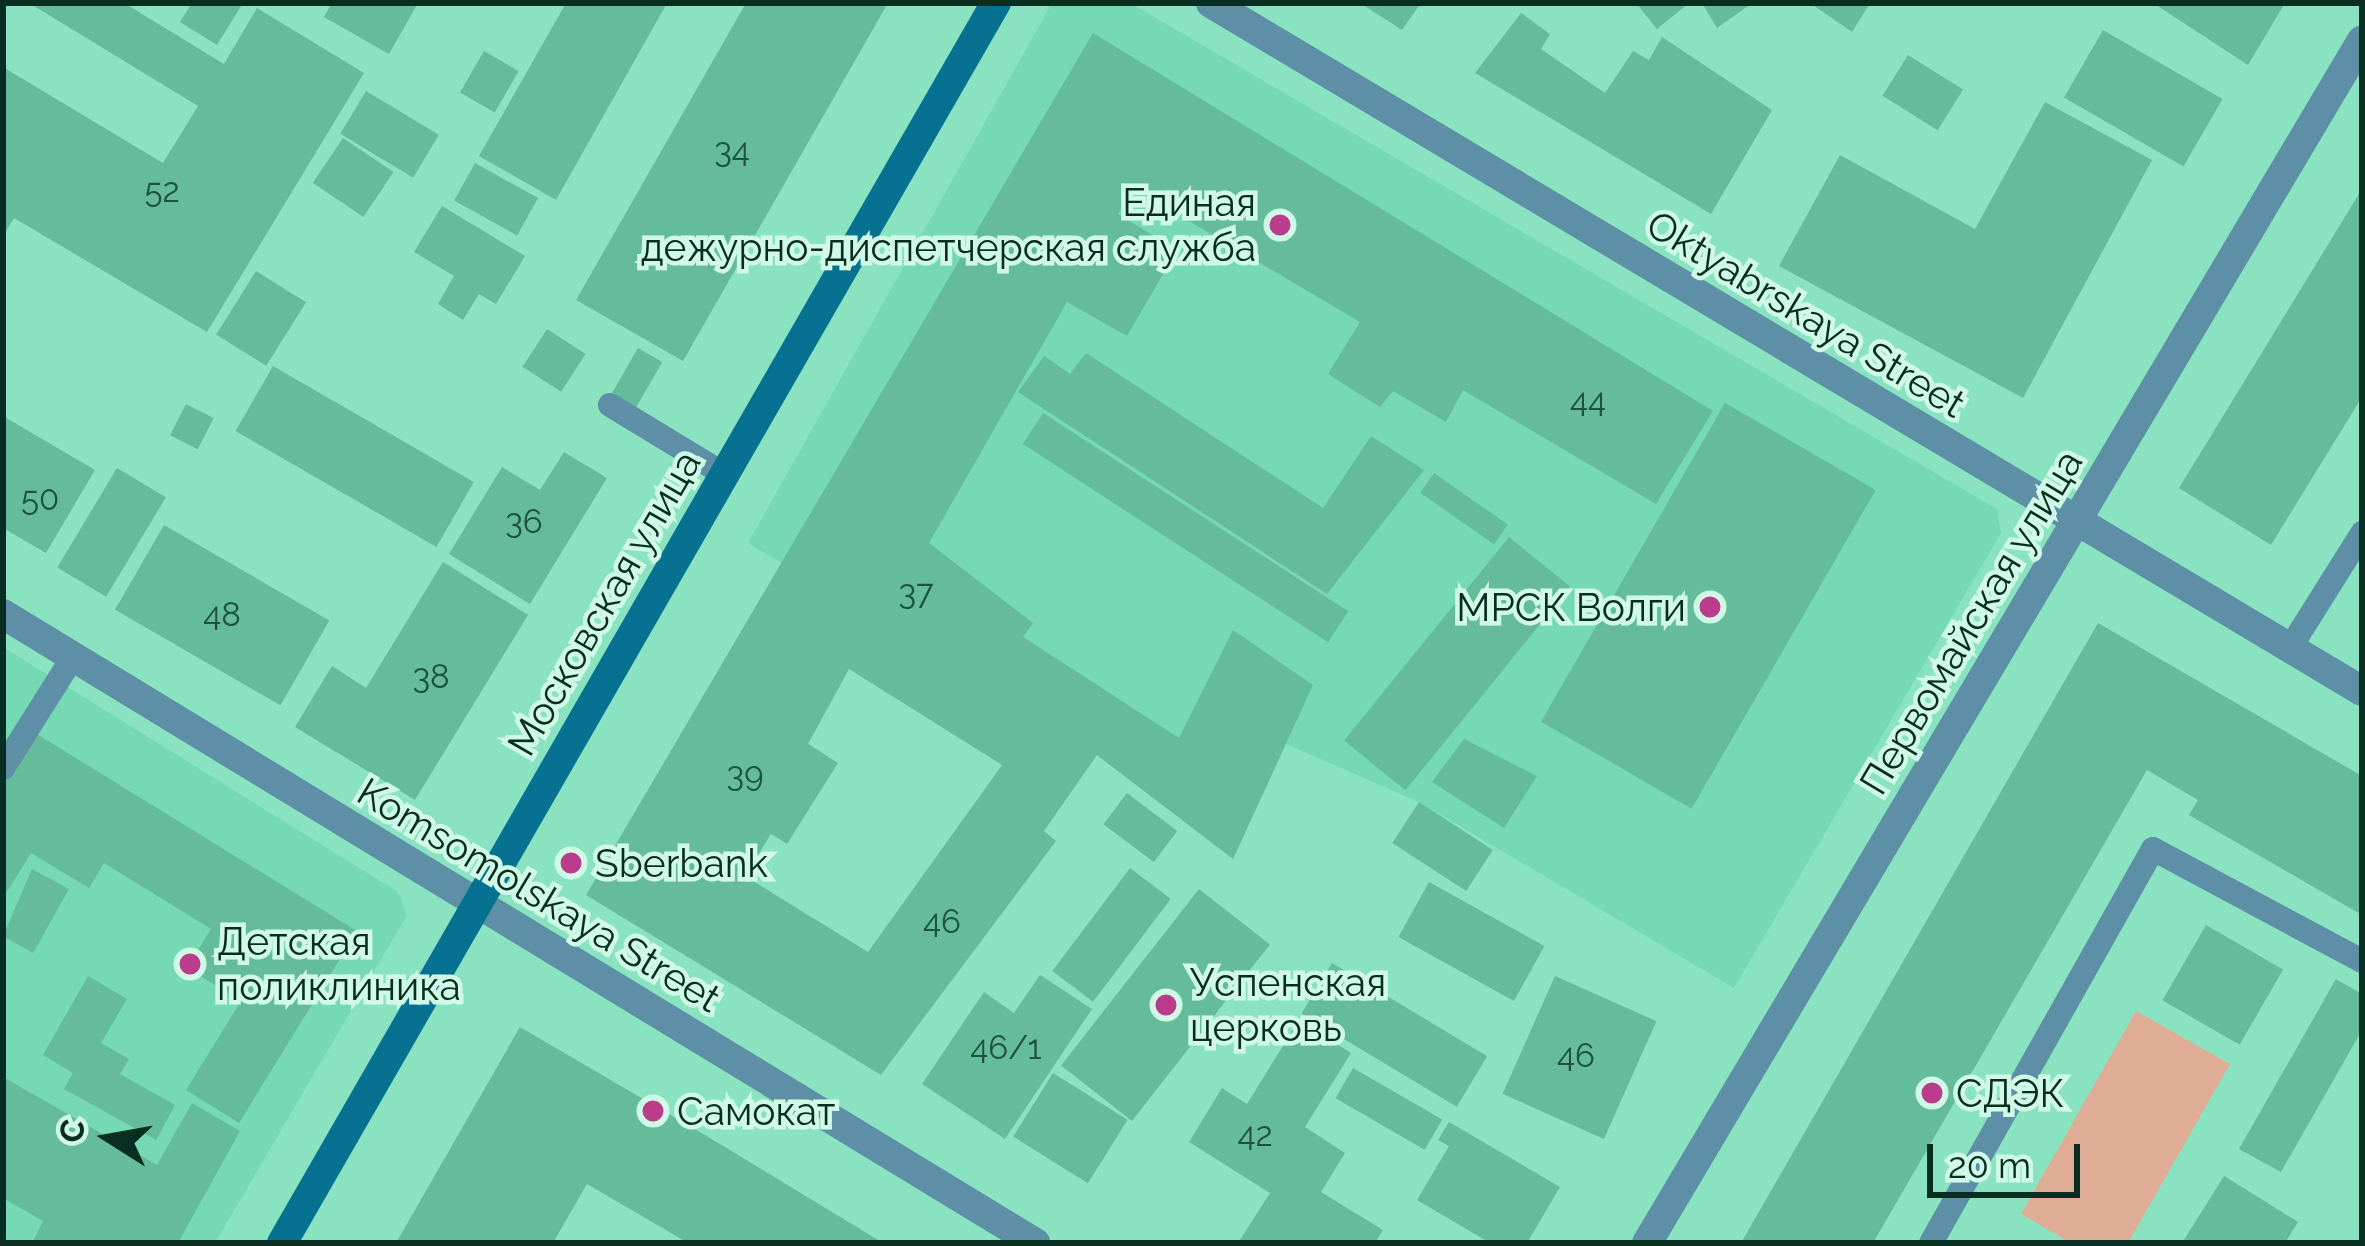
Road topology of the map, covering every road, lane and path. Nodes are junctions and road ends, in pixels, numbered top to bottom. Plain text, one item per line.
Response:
1 (996, 3) edge
2 (1210, 3) edge
3 (2362, 40) edge
4 (610, 405) dead end
5 (724, 474) junction
6 (2076, 521) junction
7 (2362, 533) edge
8 (3, 614) edge
9 (2290, 648) junction
10 (74, 657) junction
11 (2362, 691) edge
12 (3, 768) edge
13 (476, 903) junction
14 (2362, 961) edge
15 (282, 1243) edge
16 (1035, 1243) edge
17 (1647, 1243) edge
18 (1931, 1243) edge

1 - 5 main road, Московская улица
2 - 6 street, Oktyabrskaya Street
3 - 6 street, Первомайская улица
4 - 5 lane
5 - 13 main road, Московская улица
6 - 9 street, Oktyabrskaya Street
6 - 17 street, Первомайская улица
7 - 9 lane
8 - 10 street, Komsomolskaya Street
9 - 11 street, Oktyabrskaya Street
10 - 12 lane
10 - 13 street, Komsomolskaya Street
13 - 15 main road, Московская улица
13 - 16 street, Komsomolskaya Street
14 - 18 lane

